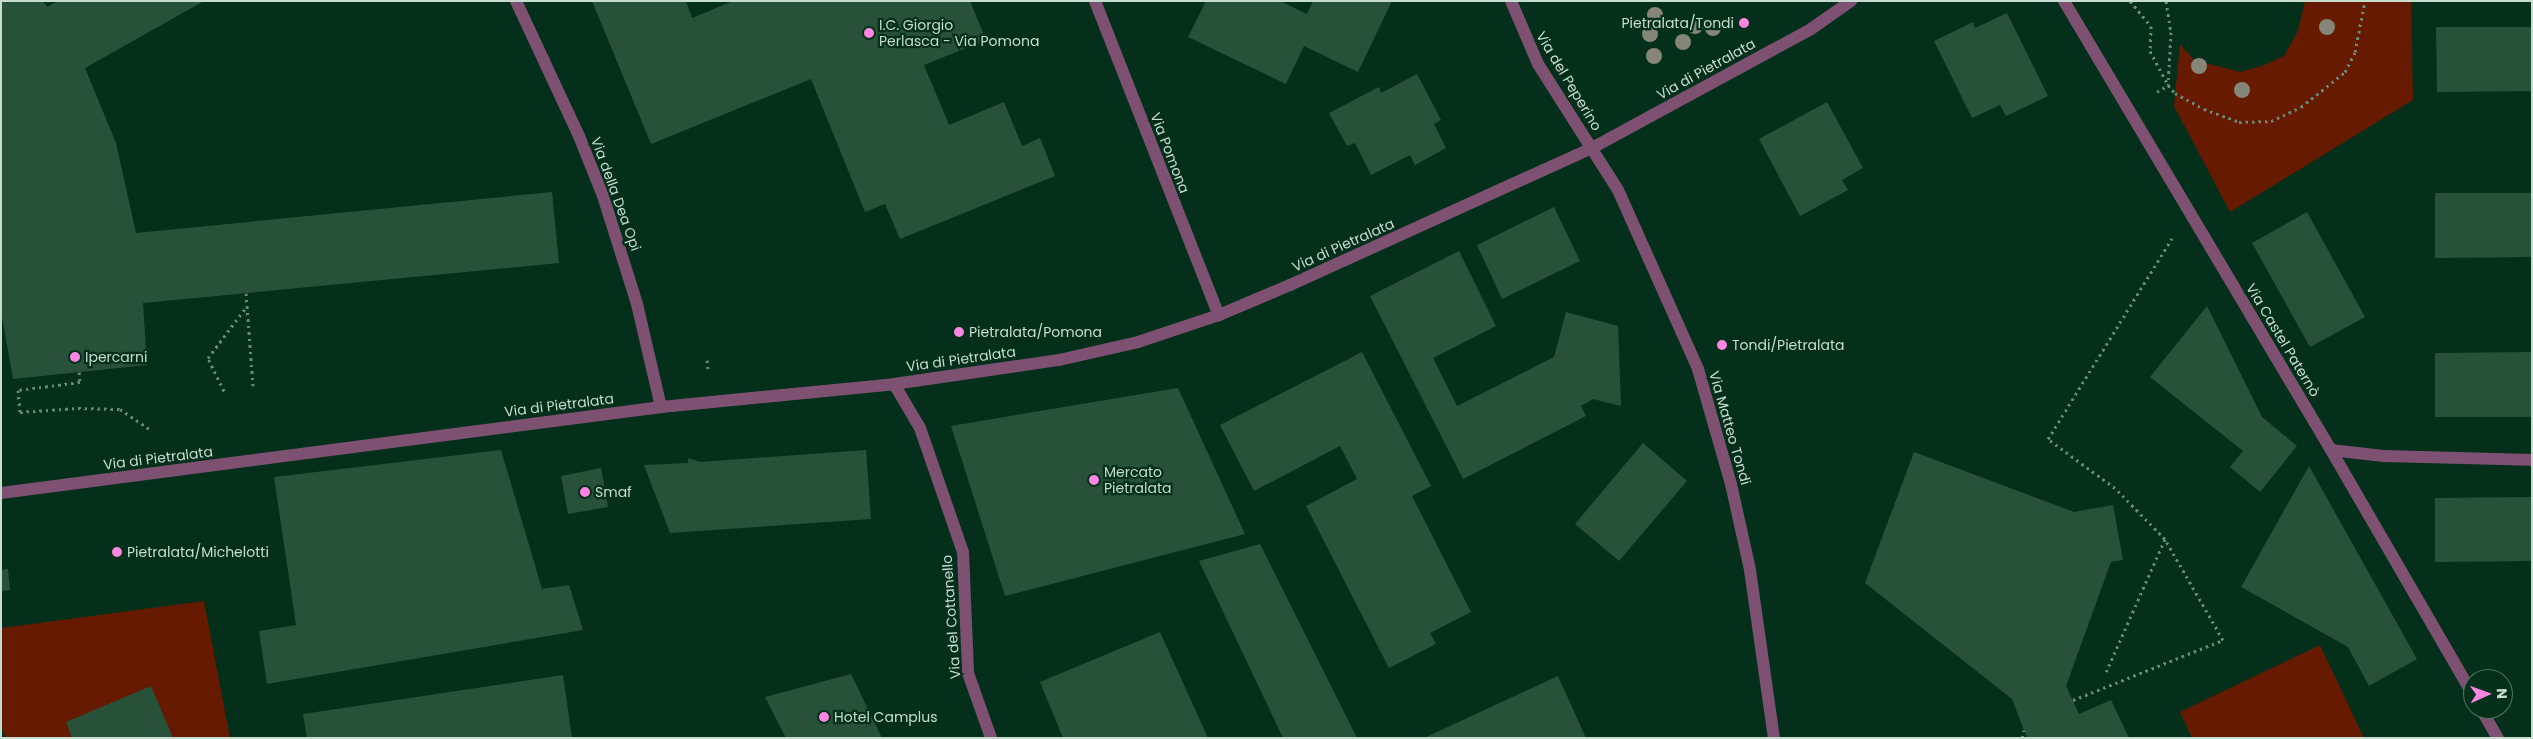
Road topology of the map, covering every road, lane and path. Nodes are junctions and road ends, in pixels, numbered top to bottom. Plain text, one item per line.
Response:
1 (516, 1) edge
2 (1095, 1) edge
3 (1511, 1) edge
4 (1851, 1) edge
5 (2064, 1) edge
6 (2130, 1) edge
7 (2166, 1) edge
8 (2365, 1) edge
9 (2168, 85) junction
10 (2157, 92) dead end
11 (1592, 148) junction
12 (2188, 212) junction
13 (246, 293) dead end
14 (247, 306) junction
15 (1218, 315) junction
16 (707, 360) dead end
17 (708, 369) dead end
18 (78, 372) dead end
19 (894, 384) junction
20 (253, 386) dead end
21 (224, 391) dead end
22 (661, 407) junction
23 (151, 430) dead end
24 (2331, 450) junction
25 (2532, 460) edge
26 (1, 492) edge
27 (2164, 539) junction
28 (2106, 672) dead end
29 (2463, 678) edge
30 (2073, 700) dead end
31 (2487, 719) edge
32 (2024, 730) dead end
33 (991, 738) edge
34 (1774, 738) edge
35 (2022, 738) edge
36 (2498, 738) edge

1 - 22 street, Via della Dea Opi
2 - 15 street, Via Pomona
3 - 11 street, Via del Peperino
4 - 11 street, Via di Pietralata
5 - 12 street, Via Castel Paternò
6 - 9 path
7 - 9 path
8 - 9 path
9 - 10 path
11 - 15 street, Via di Pietralata
11 - 34 street, Via Matteo Tondi
12 - 24 street, Via Castel Paternò
12 - 27 path
13 - 14 path
14 - 20 path
14 - 21 path
15 - 19 street, Via di Pietralata
16 - 17 path
18 - 23 path
19 - 22 street, Via di Pietralata
19 - 33 street, Via del Cottanello
22 - 26 street, Via di Pietralata
24 - 25 street
24 - 29 street, Via Castel Paternò
27 - 28 path
27 - 30 path
31 - 36 street
32 - 35 path

